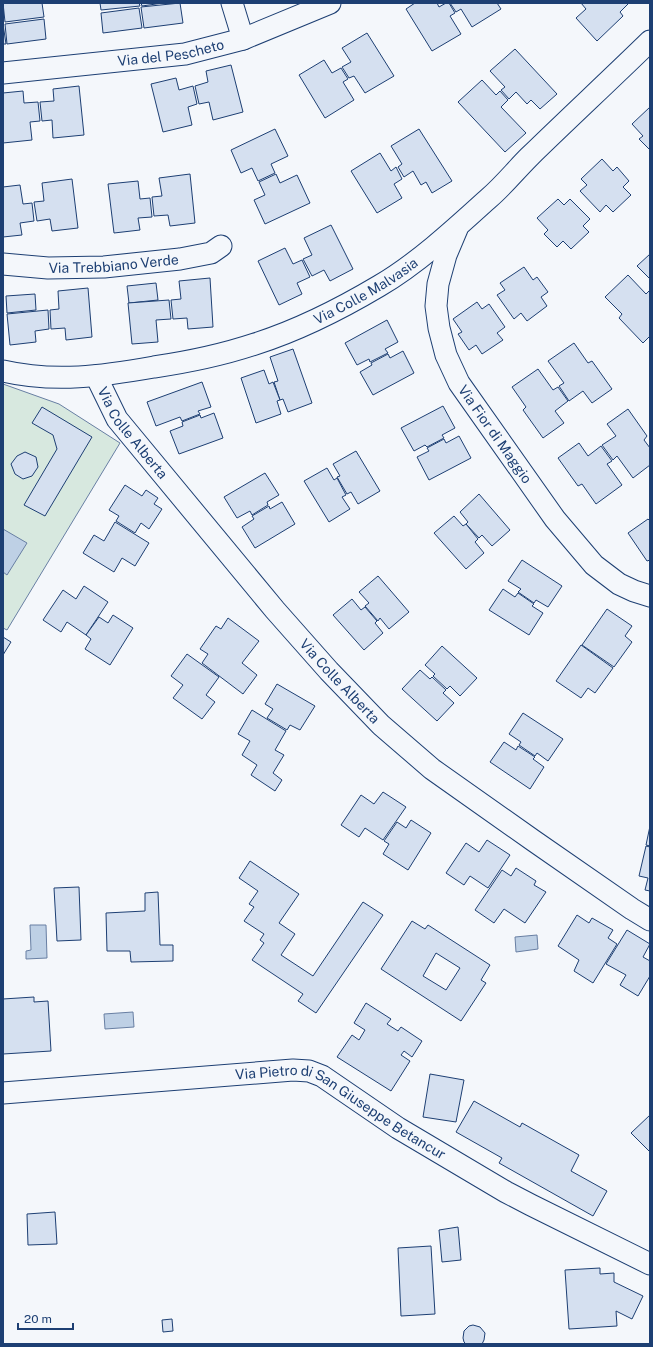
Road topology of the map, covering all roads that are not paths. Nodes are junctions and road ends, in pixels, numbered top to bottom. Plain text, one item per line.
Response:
1 (232, 3) edge
2 (330, 3) edge
3 (243, 39) junction
4 (650, 41) edge
5 (3, 73) edge
6 (458, 225) junction
7 (221, 246) dead end
8 (3, 264) edge
9 (3, 371) edge
10 (96, 376) junction
11 (650, 596) edge
12 (650, 920) edge
13 (3, 1093) edge
14 (650, 1264) edge

1 - 3 street
2 - 3 street, Via del Pescheto
3 - 5 street, Via del Pescheto
4 - 6 street, Via Colle Malvasia
6 - 10 street, Via Colle Malvasia
6 - 11 street, Via Fior di Maggio
7 - 8 street, Via Trebbiano Verde
9 - 10 street, Via Colle Malvasia
10 - 12 street, Via Colle Alberta
13 - 14 street, Via Pietro di San Giuseppe Betancur

